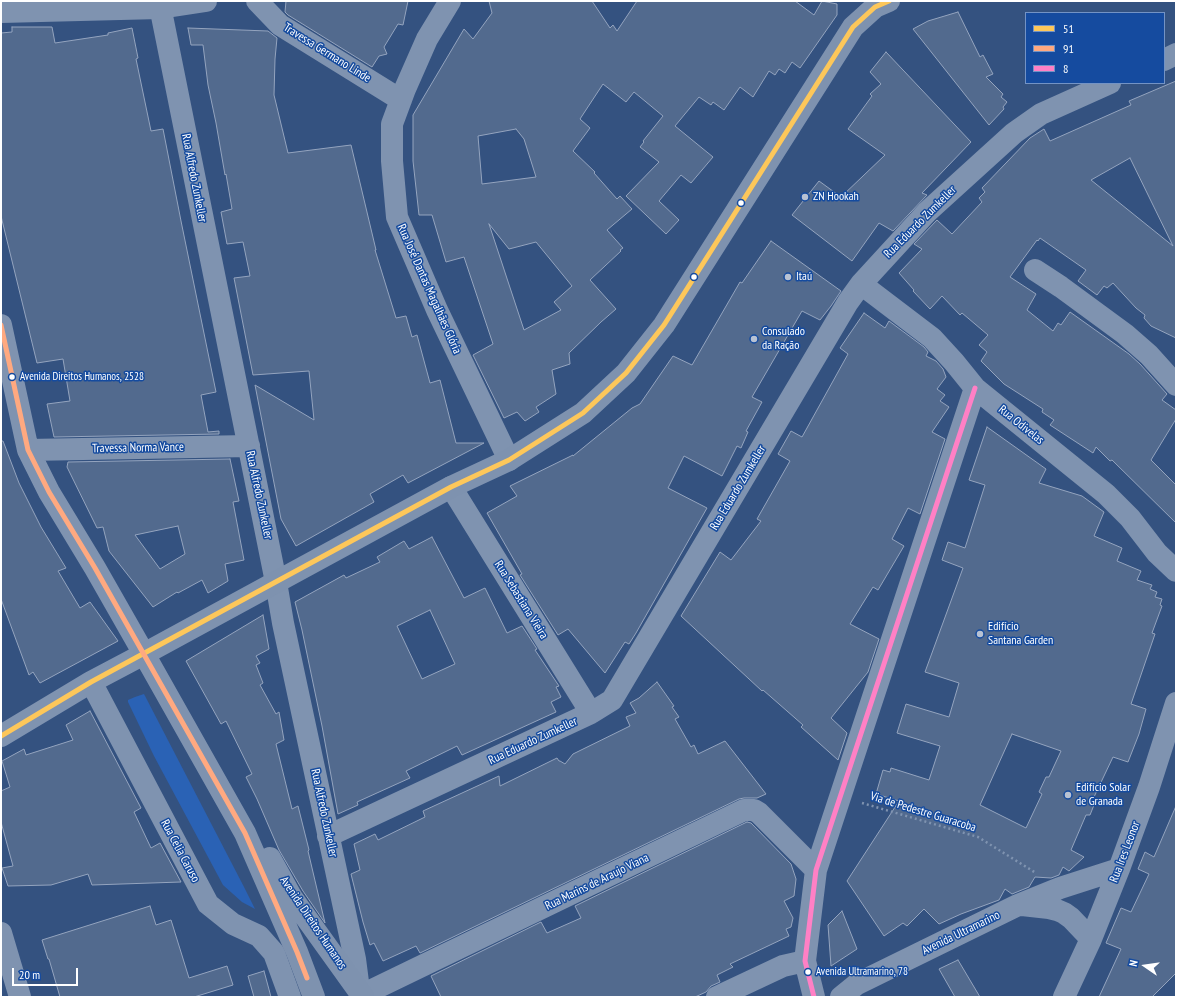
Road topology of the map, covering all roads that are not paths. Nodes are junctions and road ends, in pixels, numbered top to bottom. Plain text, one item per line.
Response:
1 (206, 1) edge
2 (257, 1) edge
3 (450, 1) edge
4 (878, 3) edge
5 (159, 4) edge
6 (1, 12) edge
7 (1176, 54) edge
8 (1165, 60) edge
9 (1108, 84) edge
10 (401, 100) junction
11 (1035, 270) dead end
12 (861, 284) junction
13 (1, 325) edge
14 (1176, 385) edge
15 (975, 388) junction
16 (248, 446) junction
17 (28, 450) junction
18 (510, 460) junction
19 (451, 487) junction
20 (1176, 571) edge
21 (276, 582) junction
22 (144, 654) junction
23 (91, 682) junction
24 (1176, 703) edge
25 (591, 714) junction
26 (1, 736) edge
27 (245, 834) junction
28 (328, 836) junction
29 (1119, 869) junction
30 (816, 870) junction
31 (1018, 905) junction
32 (1, 933) edge
33 (1091, 939) junction
34 (805, 961) junction
35 (361, 994) edge
36 (20, 997) edge
37 (290, 997) edge
38 (314, 997) edge
39 (717, 997) edge
40 (814, 997) edge
41 (841, 997) edge
42 (1064, 997) edge

1 - 5 street
2 - 10 street, Travessa Germano Linde
3 - 10 street, Rua José Dantas Magalhães Glória
4 - 18 main road
5 - 6 street
5 - 16 street, Rua Alfredo Zunkeller
7 - 8 street
9 - 12 street, Rua Eduardo Zumkeller
10 - 18 street, Rua José Dantas Magalhães Glória
11 - 14 street
12 - 15 street, Rua Odivelas
12 - 25 street, Rua Eduardo Zumkeller
13 - 17 street, Avenida Direitos Humanos
15 - 20 street, Rua Odivelas
15 - 30 street
16 - 17 street, Travessa Norma Vance
16 - 21 street, Rua Alfredo Zunkeller
17 - 22 street, Avenida Direitos Humanos
18 - 19 main road
19 - 21 main road
19 - 25 street, Rua Sebastiana Vieira
21 - 22 main road
21 - 28 street, Rua Alfredo Zunkeller
22 - 23 street
22 - 27 main road, Avenida Direitos Humanos
23 - 26 street
23 - 37 street, Rua Celia Caruso
24 - 29 street, Rua Ires Leonor
25 - 28 street, Rua Eduardo Zumkeller
27 - 35 main road, Avenida Direitos Humanos
27 - 38 main road, Avenida Direitos Humanos
28 - 35 street, Rua Alfredo Zunkeller
29 - 31 street, Avenida Ultramarino
29 - 33 street, Rua Ires Leonor
30 - 34 street
30 - 35 street, Rua Marins de Araujo Viana
31 - 33 street
31 - 41 street, Avenida Ultramarino
32 - 36 street
33 - 42 street, Rua Ires Leonor
34 - 39 street
34 - 40 street

